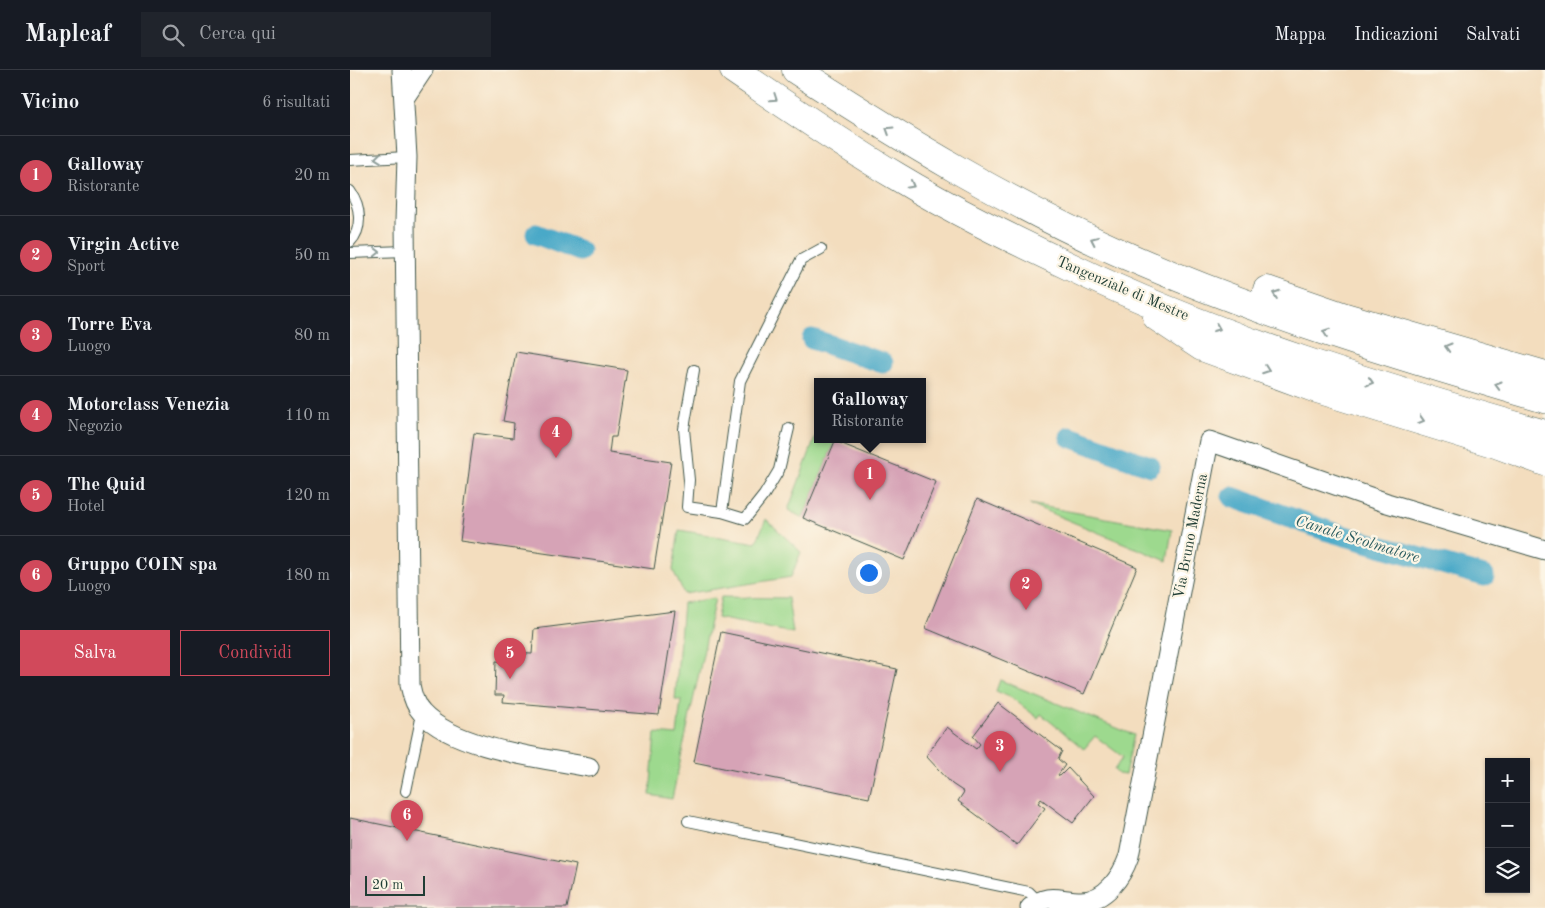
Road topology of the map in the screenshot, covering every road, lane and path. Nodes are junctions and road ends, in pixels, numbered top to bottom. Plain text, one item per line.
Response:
1 (389, 70) edge
2 (402, 70) edge
3 (423, 70) edge
4 (734, 70) edge
5 (796, 70) edge
6 (405, 97) junction
7 (407, 157) junction
8 (350, 160) edge
9 (350, 191) edge
10 (350, 242) edge
11 (821, 249) dead end
12 (405, 251) junction
13 (350, 253) edge
14 (1128, 256) junction
15 (1117, 288) junction
16 (694, 370) dead end
17 (1545, 375) edge
18 (1545, 399) edge
19 (789, 428) dead end
20 (1545, 434) edge
21 (1545, 462) edge
22 (722, 512) junction
23 (1545, 550) edge
24 (422, 714) junction
25 (589, 767) dead end
26 (406, 791) dead end
27 (688, 821) dead end
28 (1034, 904) edge

1 - 6 street
2 - 6 street
3 - 6 street
4 -> 15 highway, Tangenziale di Mestre
14 -> 5 highway, Tangenziale di Mestre
6 - 7 street
7 -> 8 lane
7 - 12 street
9 - 10 lane
11 - 22 lane
13 -> 12 lane
12 - 24 street
17 -> 14 highway
18 -> 14 highway, Tangenziale di Mestre
15 -> 20 highway, Tangenziale di Mestre
15 -> 21 highway
16 - 22 lane
19 - 22 lane
23 - 28 street, Via Bruno Maderna
24 - 25 street
24 - 26 lane
27 - 28 lane

